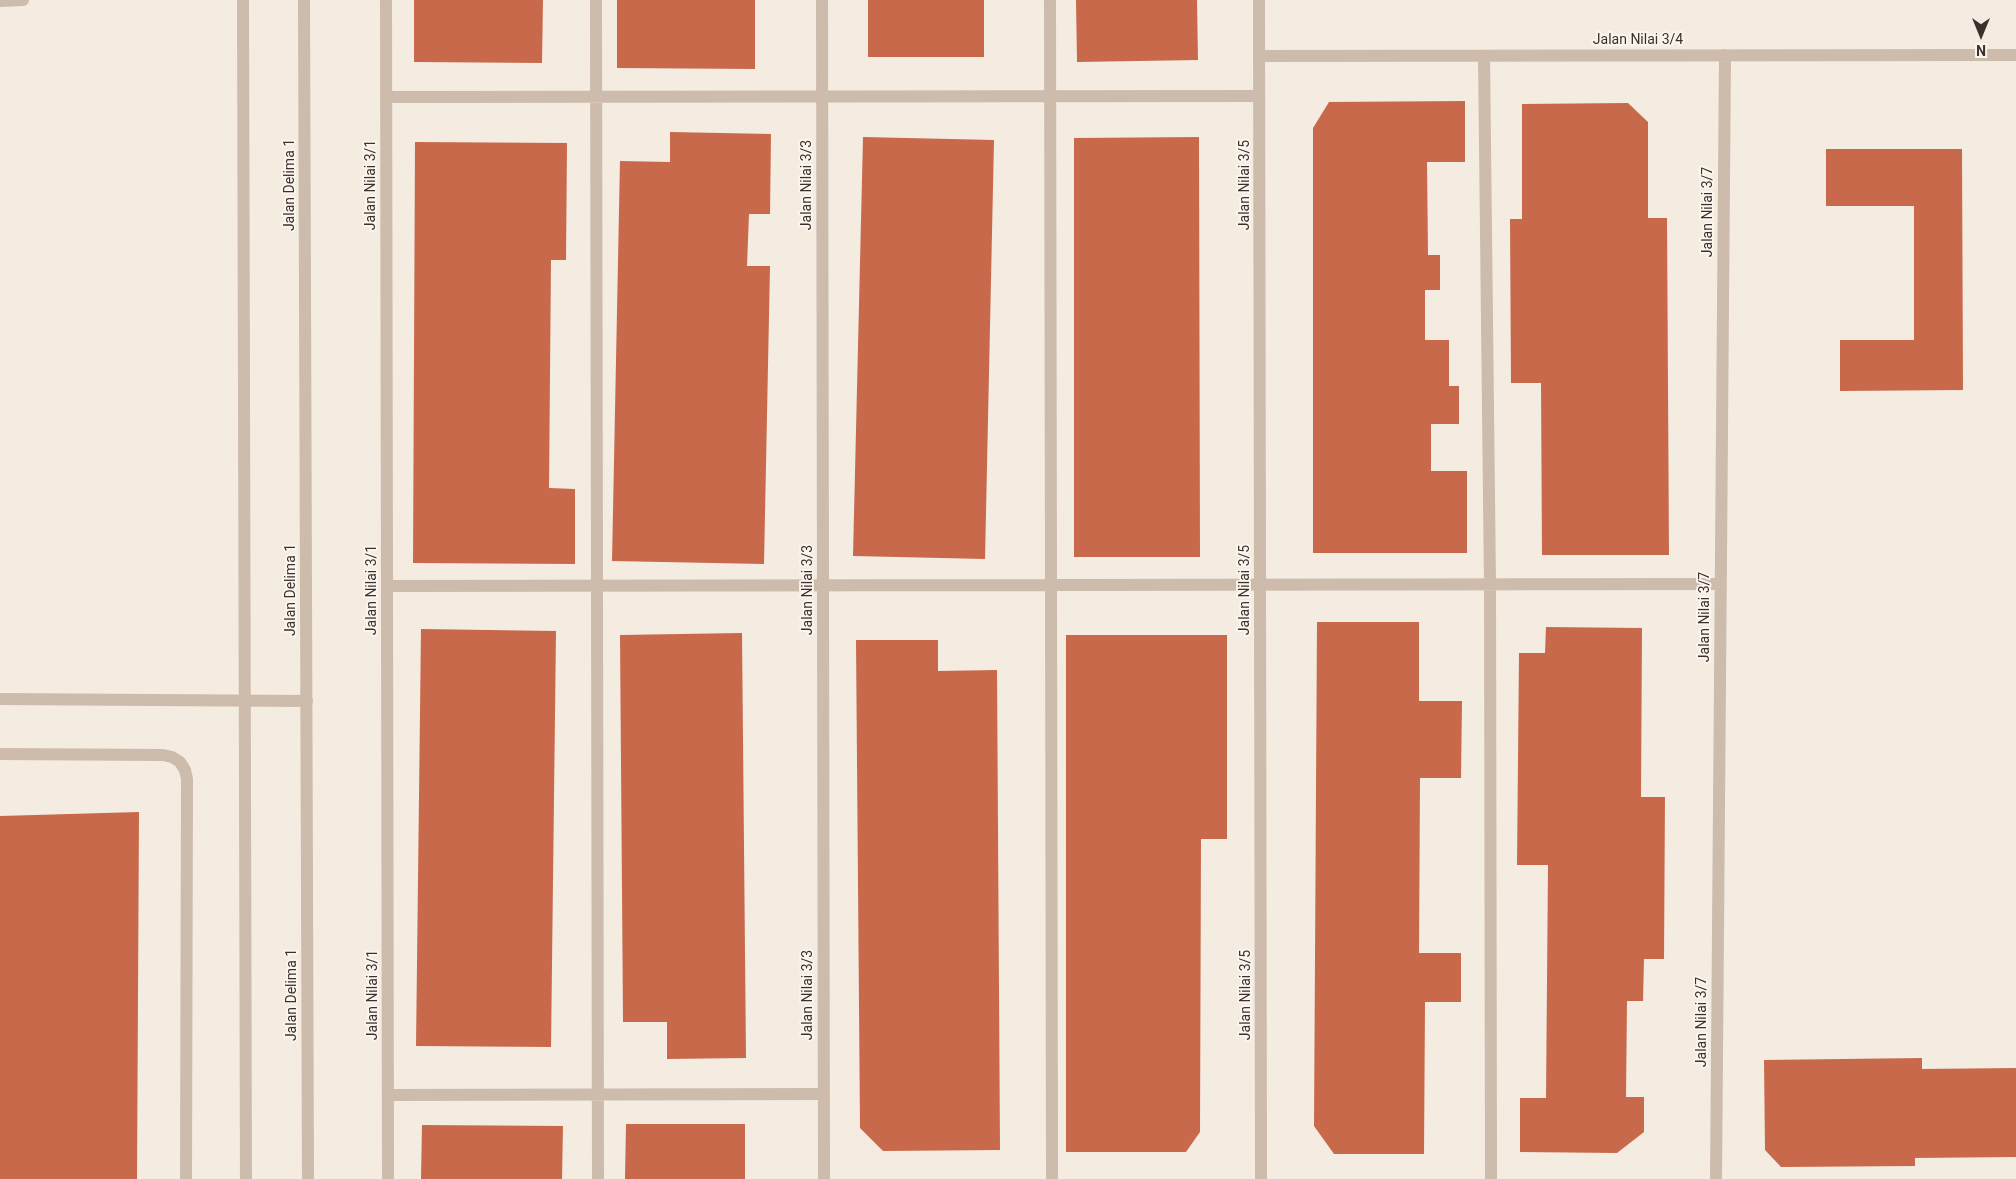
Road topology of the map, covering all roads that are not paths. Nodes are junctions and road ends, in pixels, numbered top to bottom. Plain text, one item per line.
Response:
1 (0, 0) edge
2 (23, 0) edge
3 (243, 0) edge
4 (304, 0) edge
5 (386, 0) edge
6 (596, 0) edge
7 (822, 0) edge
8 (1050, 0) edge
9 (1259, 0) edge
10 (1725, 55) junction
11 (2016, 55) edge
12 (1259, 56) junction
13 (1484, 56) junction
14 (822, 96) junction
15 (1051, 96) junction
16 (1259, 96) junction
17 (386, 97) junction
18 (596, 97) junction
19 (1720, 584) junction
20 (823, 585) junction
21 (1051, 585) junction
22 (1260, 585) junction
23 (1490, 585) junction
24 (387, 586) junction
25 (597, 586) junction
26 (0, 699) edge
27 (245, 701) junction
28 (307, 701) junction
29 (0, 754) edge
30 (388, 1094) junction
31 (598, 1094) junction
32 (823, 1094) junction
33 (186, 1179) edge
34 (246, 1179) edge
35 (308, 1179) edge
36 (388, 1179) edge
37 (598, 1179) edge
38 (824, 1179) edge
39 (1052, 1179) edge
40 (1261, 1179) edge
41 (1491, 1179) edge
42 (1716, 1179) edge

1 - 2 street
3 - 27 street
4 - 28 street, Jalan Delima 1
5 - 17 street, Jalan Nilai 3/1
6 - 18 street
7 - 14 street, Jalan Nilai 3/3
8 - 15 street
9 - 12 street, Jalan Nilai 3/5
10 - 11 street, Jalan Nilai 3/4
10 - 13 street, Jalan Nilai 3/4
10 - 19 street, Jalan Nilai 3/7
12 - 13 street, Jalan Nilai 3/4
12 - 16 street, Jalan Nilai 3/5
13 - 23 street
14 - 15 street
14 - 18 street
14 - 20 street, Jalan Nilai 3/3
15 - 16 street
15 - 21 street
16 - 22 street, Jalan Nilai 3/5
17 - 18 street
17 - 24 street, Jalan Nilai 3/1
18 - 25 street
19 - 23 street
19 - 42 street, Jalan Nilai 3/7
20 - 21 street
20 - 25 street
20 - 32 street, Jalan Nilai 3/3
21 - 22 street
21 - 39 street
22 - 23 street
22 - 40 street, Jalan Nilai 3/5
23 - 41 street
24 - 25 street
24 - 30 street, Jalan Nilai 3/1
25 - 31 street
26 - 27 street
27 - 28 street
27 - 34 street
28 - 35 street, Jalan Delima 1
29 - 33 street
30 - 31 street
30 - 36 street, Jalan Nilai 3/1
31 - 32 street
31 - 37 street
32 - 38 street, Jalan Nilai 3/3

